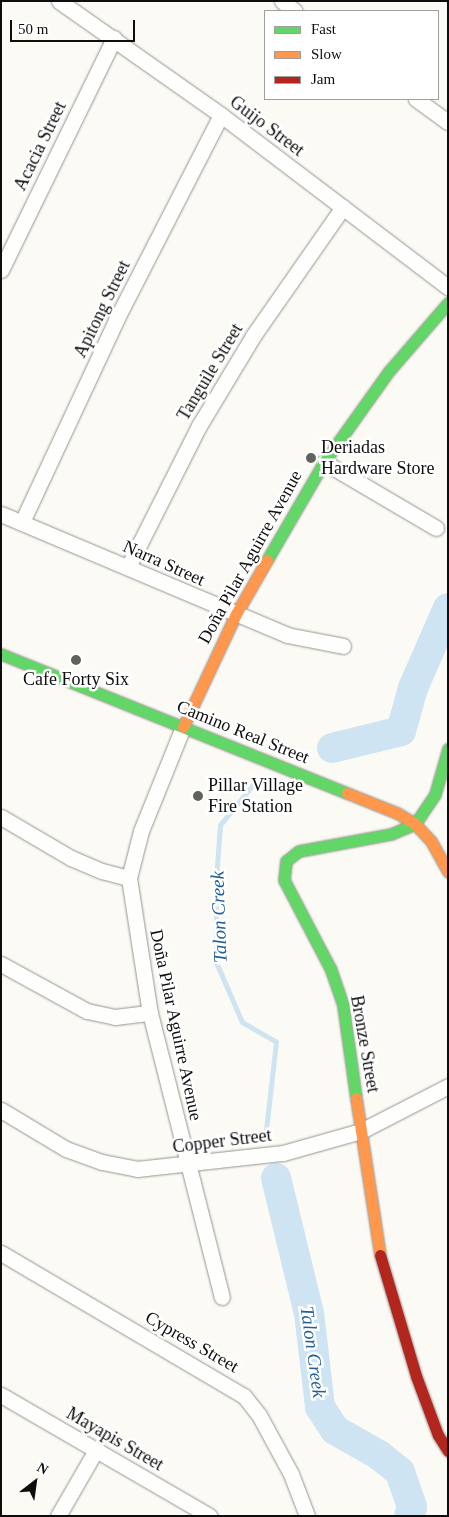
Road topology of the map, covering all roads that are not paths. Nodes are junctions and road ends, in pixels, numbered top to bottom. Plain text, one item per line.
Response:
1 (59, 1) edge
2 (282, 1) edge
3 (295, 10) edge
4 (114, 38) junction
5 (417, 100) edge
6 (221, 115) junction
7 (448, 122) edge
8 (343, 207) junction
9 (1, 270) edge
10 (448, 287) edge
11 (448, 303) edge
12 (324, 462) junction
13 (1, 514) edge
14 (22, 522) junction
15 (436, 528) dead end
16 (128, 567) junction
17 (236, 614) junction
18 (343, 646) dead end
19 (1, 654) edge
20 (183, 727) junction
21 (448, 749) edge
22 (1, 817) edge
23 (415, 824) junction
24 (448, 872) edge
25 (129, 878) junction
26 (1, 964) edge
27 (150, 1013) junction
28 (448, 1086) edge
29 (1, 1110) edge
30 (362, 1131) junction
31 (188, 1165) junction
32 (1, 1253) edge
33 (222, 1297) dead end
34 (1, 1395) edge
35 (96, 1450) junction
36 (448, 1451) edge
37 (58, 1516) edge
38 (210, 1516) edge
39 (307, 1516) edge

1 - 4 street, Guijo Street
2 - 3 street
4 - 6 street, Guijo Street
4 - 9 street, Acacia Street
5 - 7 street
6 - 8 street, Guijo Street
6 - 14 street, Apitong Street
8 - 10 street, Guijo Street
8 - 16 street, Tanguile Street
11 - 12 street, Doña Pilar Aguirre Avenue
12 - 15 street
12 - 17 street, Doña Pilar Aguirre Avenue
13 - 14 street, Narra Street
14 - 16 street, Narra Street
16 - 17 street, Narra Street
17 - 18 street, Narra Street
17 - 20 street, Doña Pilar Aguirre Avenue
19 - 20 street, Camino Real Street
20 - 23 street, Camino Real Street
20 - 25 street, Doña Pilar Aguirre Avenue
21 - 23 street
22 - 25 street
23 - 24 street, Camino Real Street
23 - 30 street, Bronze Street
25 - 27 street, Doña Pilar Aguirre Avenue
26 - 27 street
27 - 31 street, Doña Pilar Aguirre Avenue
28 - 30 street, Copper Street
29 - 31 street, Copper Street
30 - 31 street, Copper Street
30 - 36 street, Bronze Street
31 - 33 street, Doña Pilar Aguirre Avenue
32 - 39 street, Cypress Street
34 - 35 street, Mayapis Street
35 - 37 street
35 - 38 street, Mayapis Street

